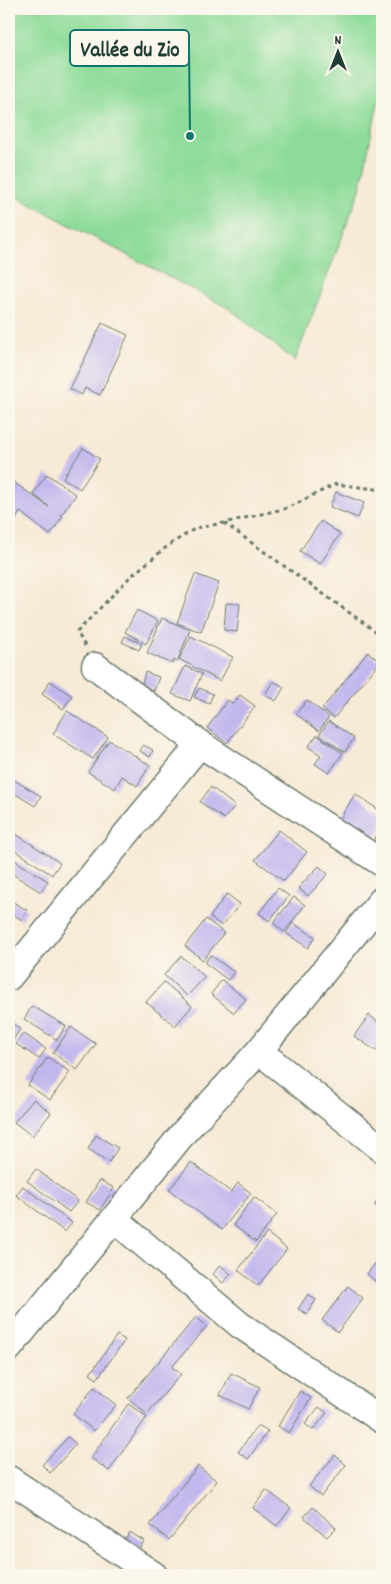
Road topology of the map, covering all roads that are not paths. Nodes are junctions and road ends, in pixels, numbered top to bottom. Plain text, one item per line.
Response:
1 (95, 666) road end
2 (200, 744) junction
3 (382, 863) edge
4 (382, 900) edge
5 (9, 977) edge
6 (259, 1051) junction
7 (382, 1149) edge
8 (114, 1219) junction
9 (9, 1348) edge
10 (382, 1420) edge
11 (9, 1479) edge
12 (154, 1575) edge

1 - 2 street
2 - 3 street
2 - 5 street
4 - 6 street
6 - 7 street
6 - 8 street
8 - 9 street
8 - 10 street
11 - 12 street

